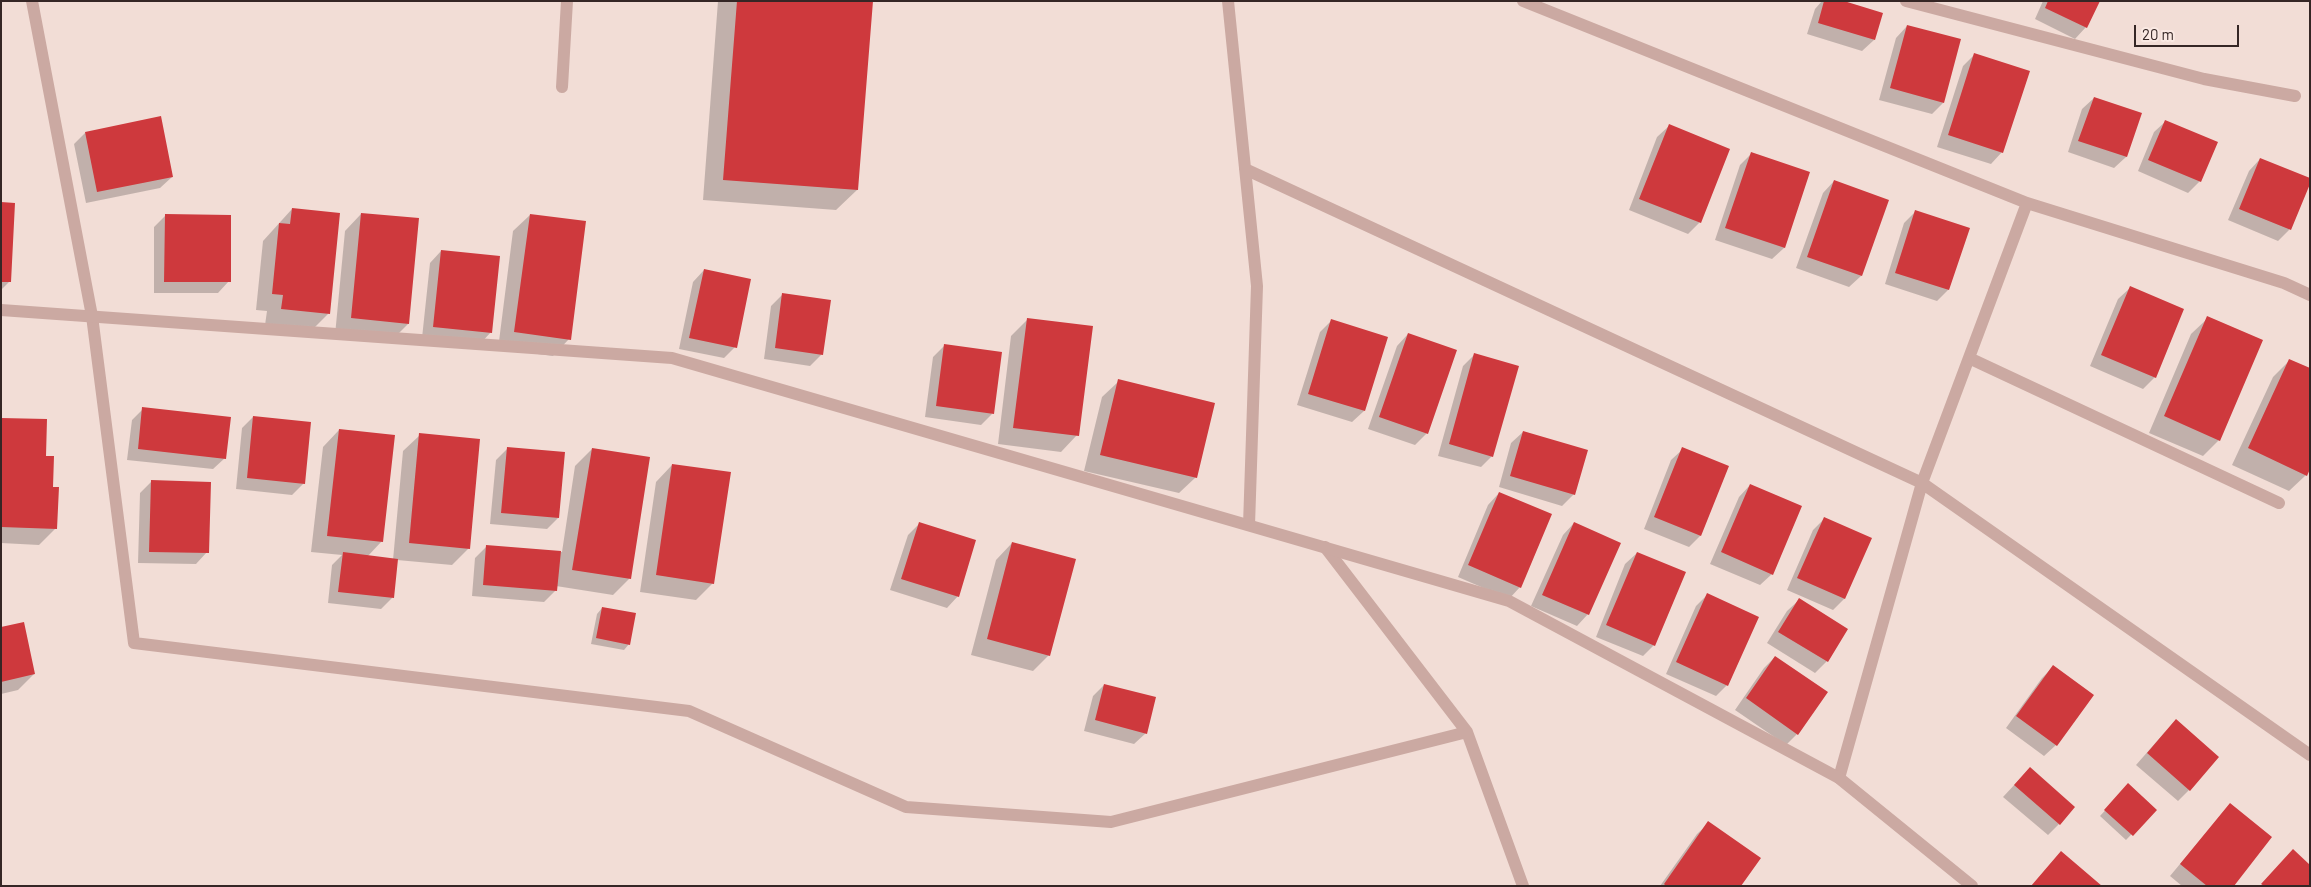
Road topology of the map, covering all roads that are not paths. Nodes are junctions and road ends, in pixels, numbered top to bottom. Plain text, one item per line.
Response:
1 (32, 1) edge
2 (567, 1) edge
3 (1228, 1) edge
4 (1523, 1) edge
5 (1906, 1) edge
6 (562, 88) dead end
7 (2295, 96) dead end
8 (1245, 169) junction
9 (2027, 203) junction
10 (2310, 295) edge
11 (1, 310) edge
12 (92, 316) junction
13 (1969, 358) junction
14 (1922, 483) junction
15 (2279, 503) dead end
16 (1248, 525) junction
17 (1325, 547) junction
18 (1467, 732) junction
19 (2310, 755) edge
20 (1839, 778) junction
21 (1523, 886) edge
22 (1972, 886) edge

1 - 12 street
2 - 6 street
3 - 8 street
4 - 9 street
5 - 7 street
8 - 14 street
8 - 16 street
9 - 10 street
9 - 13 street
11 - 12 street
12 - 16 street
12 - 18 street
13 - 14 street
13 - 15 street
14 - 19 street
14 - 20 street
16 - 17 street
17 - 18 street
17 - 20 street
18 - 21 street
20 - 22 street

